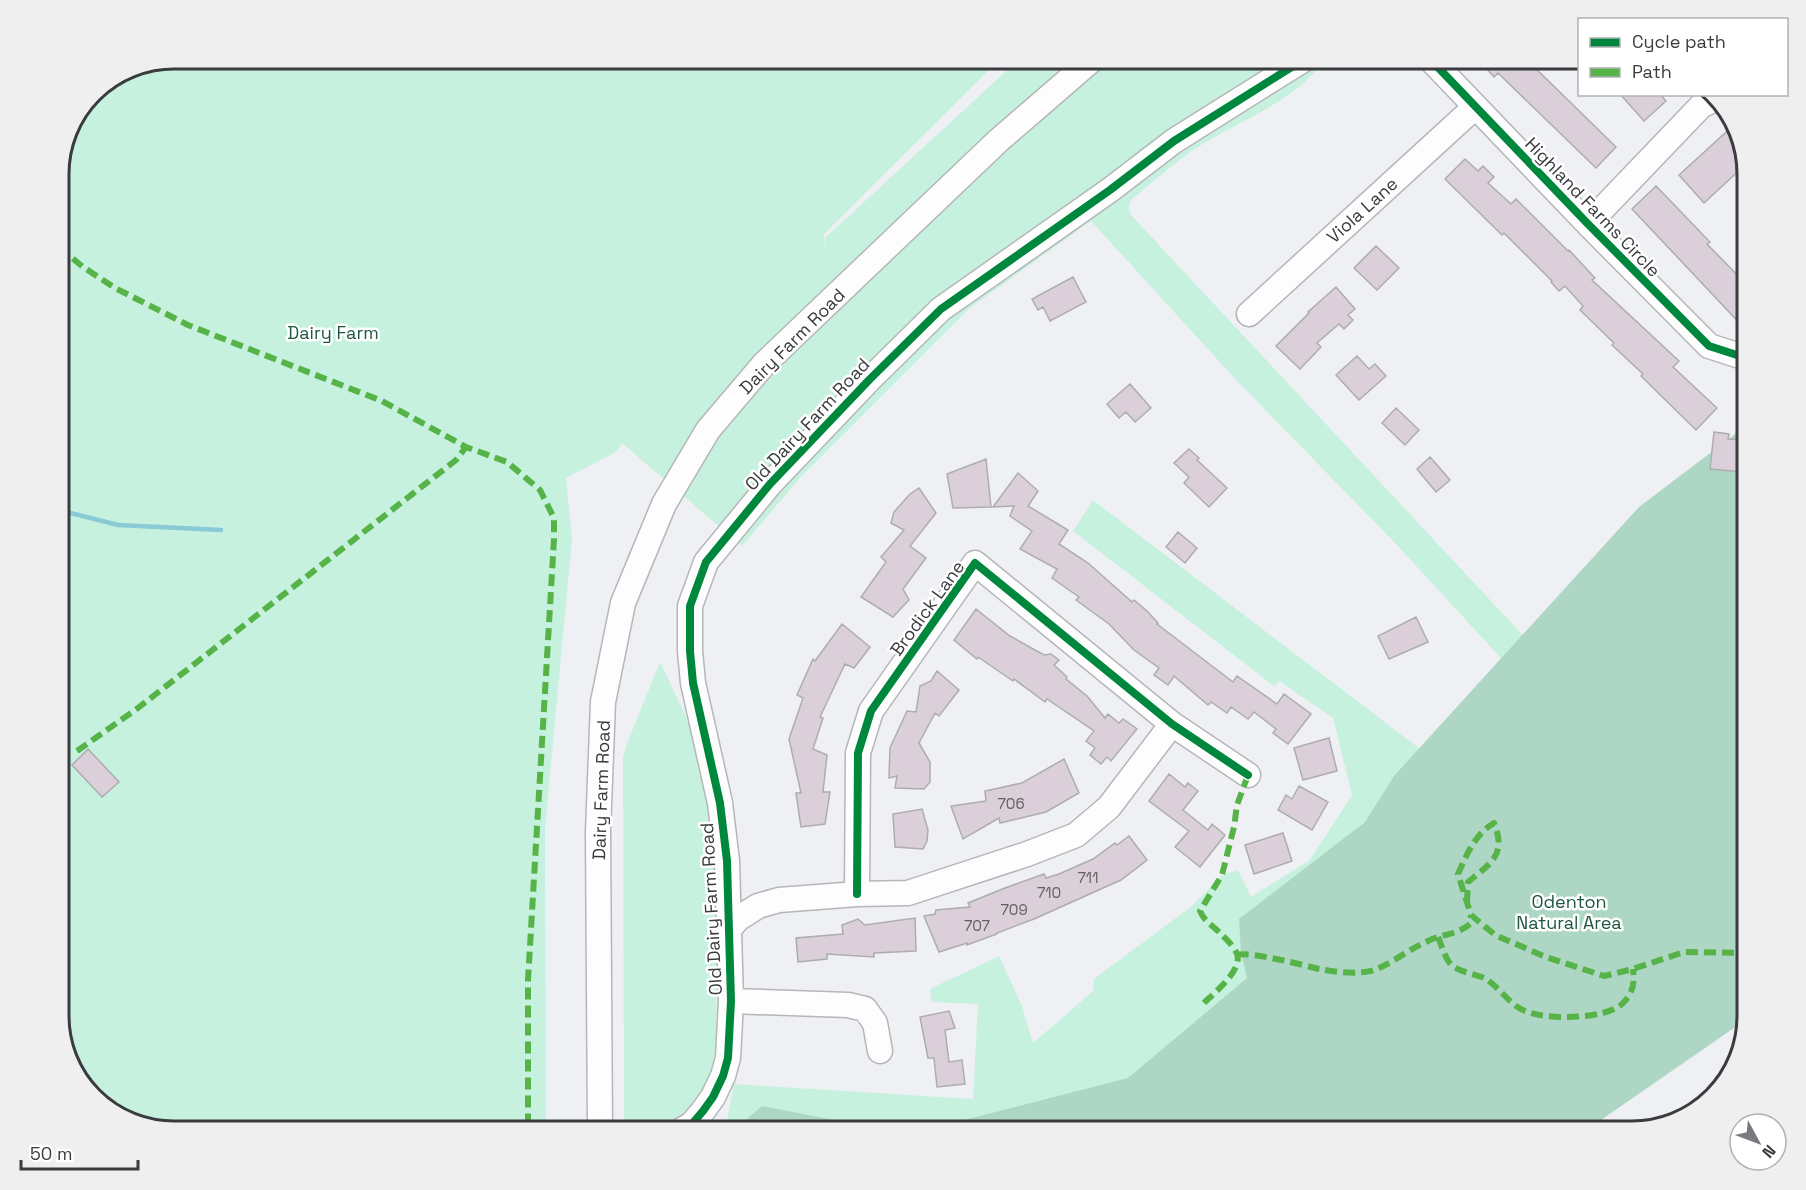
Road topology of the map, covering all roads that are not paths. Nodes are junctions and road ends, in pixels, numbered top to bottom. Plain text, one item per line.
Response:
1 (1081, 69) edge
2 (1290, 69) edge
3 (1439, 69) edge
4 (1708, 102) edge
5 (1475, 107) junction
6 (1587, 224) junction
7 (1250, 314) dead end
8 (1737, 355) edge
9 (1172, 724) junction
10 (1248, 775) dead end
11 (857, 894) junction
12 (728, 930) junction
13 (732, 1001) junction
14 (880, 1051) dead end
15 (600, 1121) edge
16 (695, 1121) edge

1 - 15 street, Dairy Farm Road
2 - 12 street, Old Dairy Farm Road
3 - 5 street, Highland Farms Circle
4 - 6 street, Highland Farms Circle
5 - 6 street, Highland Farms Circle
5 - 7 street, Viola Lane
6 - 8 street, Highland Farms Circle
9 - 10 street, Brodick Lane
9 - 11 street
9 - 11 street, Brodick Lane
11 - 12 street
12 - 13 street, Old Dairy Farm Road
13 - 14 street
13 - 16 street, Old Dairy Farm Road

